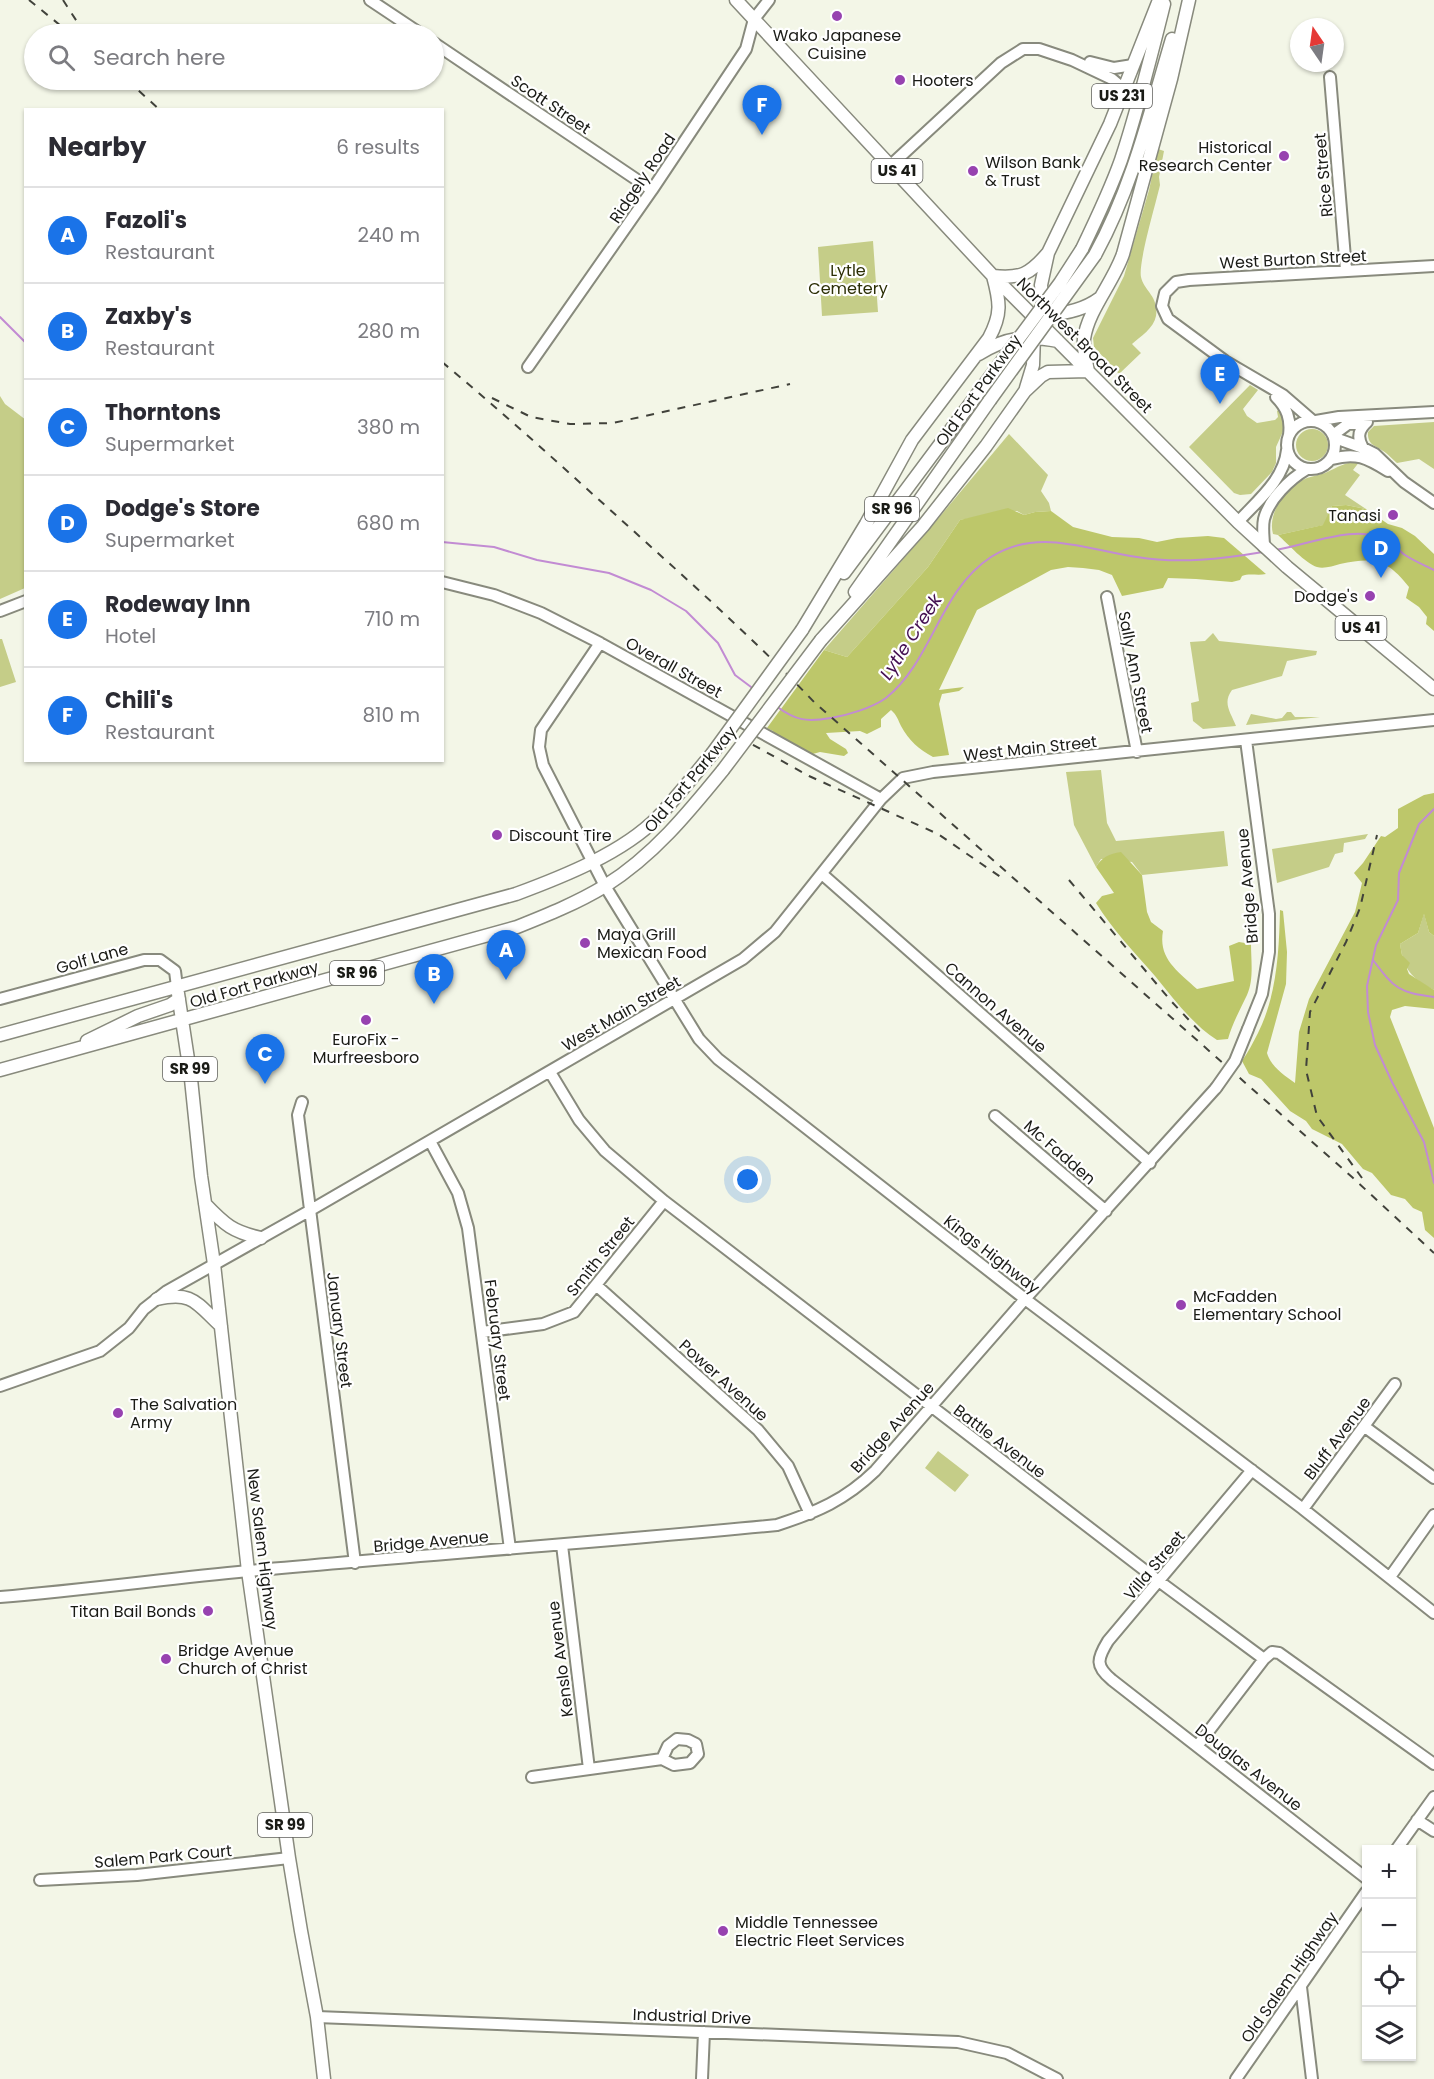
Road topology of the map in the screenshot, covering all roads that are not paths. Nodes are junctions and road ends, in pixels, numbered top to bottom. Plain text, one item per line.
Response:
1 (370, 0) edge
2 (736, 0) edge
3 (769, 0) edge
4 (1159, 0) edge
5 (1165, 0) edge
6 (1184, 0) edge
7 (1189, 0) edge
8 (754, 19) junction
9 (406, 24) edge
10 (444, 50) edge
11 (1072, 60) junction
12 (1134, 65) junction
13 (1330, 76) dead end
14 (1122, 95) junction
15 (891, 165) junction
16 (652, 190) junction
17 (1048, 253) junction
18 (1434, 266) edge
19 (1346, 270) junction
20 (993, 276) junction
21 (1100, 298) junction
22 (1028, 309) junction
23 (1044, 314) junction
24 (1035, 337) junction
25 (1058, 341) junction
26 (977, 355) junction
27 (528, 367) dead end
28 (1088, 371) junction
29 (1268, 388) junction
30 (1025, 391) junction
31 (1434, 412) edge
32 (1412, 414) junction
33 (1314, 421) junction
34 (1367, 422) junction
35 (1289, 435) junction
36 (1334, 436) junction
37 (1287, 447) junction
38 (1363, 448) junction
39 (1332, 459) junction
40 (1307, 469) junction
41 (1397, 475) junction
42 (1434, 503) edge
43 (1238, 522) junction
44 (1264, 547) junction
45 (444, 582) edge
46 (1107, 597) dead end
47 (24, 602) edge
48 (0, 610) edge
49 (802, 630) junction
50 (821, 640) junction
51 (600, 643) junction
52 (1434, 689) edge
53 (1434, 720) edge
54 (1246, 740) junction
55 (1137, 752) junction
56 (881, 799) junction
57 (592, 862) junction
58 (822, 874) junction
59 (605, 886) junction
60 (178, 993) junction
61 (0, 999) edge
62 (676, 999) junction
63 (183, 1021) junction
64 (0, 1035) edge
65 (59, 1054) junction
66 (0, 1071) edge
67 (550, 1072) junction
68 (302, 1102) dead end
69 (995, 1116) dead end
70 (430, 1142) junction
71 (1150, 1163) junction
72 (664, 1201) junction
73 (205, 1204) junction
74 (1106, 1210) junction
75 (309, 1211) junction
76 (261, 1238) junction
77 (214, 1264) junction
78 (596, 1285) junction
79 (157, 1299) junction
80 (1025, 1299) junction
81 (221, 1326) junction
82 (482, 1332) junction
83 (1395, 1384) dead end
84 (0, 1386) edge
85 (931, 1407) junction
86 (1365, 1426) junction
87 (1252, 1470) junction
88 (1434, 1478) edge
89 (1302, 1509) junction
90 (810, 1514) junction
91 (1434, 1515) edge
92 (562, 1545) junction
93 (510, 1550) junction
94 (355, 1563) junction
95 (248, 1571) junction
96 (1390, 1577) junction
97 (1160, 1582) junction
98 (0, 1596) edge
99 (1434, 1613) edge
100 (1264, 1659) junction
101 (1112, 1680) joint
102 (1198, 1745) junction
103 (662, 1758) dead end
104 (1434, 1764) edge
105 (589, 1769) junction
106 (532, 1777) dead end
107 (1434, 1797) edge
108 (1417, 1820) junction
109 (1434, 1831) edge
110 (1400, 1845) edge
111 (289, 1858) junction
112 (1362, 1875) edge
113 (40, 1880) dead end
114 (1362, 1898) edge
115 (1301, 1987) junction
116 (317, 2017) junction
117 (704, 2032) junction
118 (324, 2079) edge
119 (702, 2079) edge
120 (1058, 2079) edge
121 (1236, 2079) edge
122 (1312, 2079) edge

1 - 9 street
2 - 8 main road, Northwest Broad Street / US 41
3 - 8 street, Ridgely Road
4 - 12 main road, US 231
5 - 49 main road, Old Fort Parkway / SR 96, bridge
6 - 50 main road, Old Fort Parkway / SR 96, bridge
7 - 21 main road, US 231
8 - 15 main road, Northwest Broad Street / US 41
8 - 16 street, Ridgely Road
10 - 16 street, Scott Street
11 - 12 street
11 - 14 street
11 - 15 street
12 - 14 main road, US 231
13 - 19 street, Rice Street
14 - 17 main road, US 231
15 - 20 main road, Northwest Broad Street / US 41
16 - 27 street, Ridgely Road
17 - 20 main road
17 - 23 main road
18 - 19 street, West Burton Street
19 - 29 street, West Burton Street
20 - 22 main road, Northwest Broad Street / US 41
20 - 26 main road
21 - 23 main road
21 - 28 main road
22 - 23 main road
22 - 24 main road
22 - 25 main road, Northwest Broad Street / US 41
23 - 25 main road
24 - 25 main road
24 - 26 main road
24 - 30 main road
25 - 28 main road, Northwest Broad Street / US 41
26 - 49 main road
28 - 30 main road
28 - 43 main road, Northwest Broad Street / US 41
29 - 33 street
29 - 35 street
30 - 50 main road
31 - 32 street
32 - 33 street
32 - 34 street
33 - 35 street
33 - 36 street
34 - 36 street
34 - 38 street
35 - 37 street
36 - 38 street
36 - 39 street
37 - 40 street
37 - 43 street
38 - 41 street
39 - 40 street
39 - 41 street
40 - 44 street
41 - 42 street
43 - 44 main road, Northwest Broad Street / US 41
44 - 52 main road, Northwest Broad Street / US 41
45 - 51 street, Overall Street
46 - 55 street, Sally Ann Street
47 - 48 street
49 - 57 main road, Old Fort Parkway / SR 96, bridge
50 - 59 main road, Old Fort Parkway / SR 96, bridge
51 - 56 street, Overall Street
51 - 57 street, Kings Highway
53 - 54 street, West Main Street
54 - 55 street, West Main Street
54 - 71 street, Bridge Avenue, bridge
55 - 56 street, West Main Street
56 - 58 street, West Main Street
57 - 59 street, Kings Highway
57 - 60 main road, Old Fort Parkway / SR 96
58 - 62 street, West Main Street
58 - 71 street, Cannon Avenue
59 - 62 street, Kings Highway
59 - 63 main road, Old Fort Parkway / SR 96
60 - 61 street, Golf Lane
60 - 63 main road, SR 99
60 - 64 main road, Old Fort Parkway / SR 96
60 - 65 main road
62 - 67 street, West Main Street
62 - 80 street, Kings Highway
63 - 65 main road, Old Fort Parkway / SR 96
63 - 73 main road, New Salem Highway / SR 99
65 - 66 main road, Old Fort Parkway / SR 96
67 - 70 street, West Main Street
67 - 72 street, Battle Avenue
68 - 75 street, January Street
69 - 74 street, Mc Fadden
70 - 75 street, West Main Street
70 - 82 street, February Street
71 - 74 street, Bridge Avenue
72 - 78 street, Smith Street
72 - 85 street, Battle Avenue
73 - 76 main road
73 - 77 main road, New Salem Highway / SR 99
74 - 80 street, Bridge Avenue
75 - 76 street, West Main Street
75 - 94 street, January Street
76 - 77 street, West Main Street
77 - 79 street, West Main Street
77 - 81 main road, New Salem Highway / SR 99
78 - 82 street, Smith Street
78 - 90 street, Power Avenue
79 - 81 main road
79 - 84 street, West Main Street
80 - 85 street, Bridge Avenue
80 - 87 street, Kings Highway
81 - 95 main road, New Salem Highway / SR 99
82 - 93 street, February Street
83 - 86 street, Bluff Avenue
85 - 90 street, Bridge Avenue
85 - 97 street, Battle Avenue
86 - 88 street
86 - 89 street, Bluff Avenue
87 - 89 street, Kings Highway
87 - 97 street, Villa Street
89 - 96 street, Kings Highway
90 - 92 street, Bridge Avenue
91 - 96 street
92 - 93 street, Bridge Avenue
92 - 105 street, Kenslo Avenue
93 - 94 street, Bridge Avenue
94 - 95 street, Bridge Avenue
95 - 98 street, Bridge Avenue
95 - 111 main road, New Salem Highway / SR 99
96 - 99 street, Kings Highway
97 - 100 street, Battle Avenue
97 - 101 street, Villa Street
100 - 102 street
100 - 104 street
101 - 102 street, Douglas Avenue
102 - 112 street, Douglas Avenue
103 - 105 street
105 - 106 street
107 - 108 street
108 - 109 street
108 - 110 street
111 - 113 street, Salem Park Court
111 - 116 main road, New Salem Highway / SR 99
114 - 115 street, Old Salem Highway
115 - 121 street, Old Salem Highway
115 - 122 street
116 - 117 street, Industrial Drive
116 - 118 main road, New Salem Highway / SR 99
117 - 119 street
117 - 120 street, Industrial Drive

